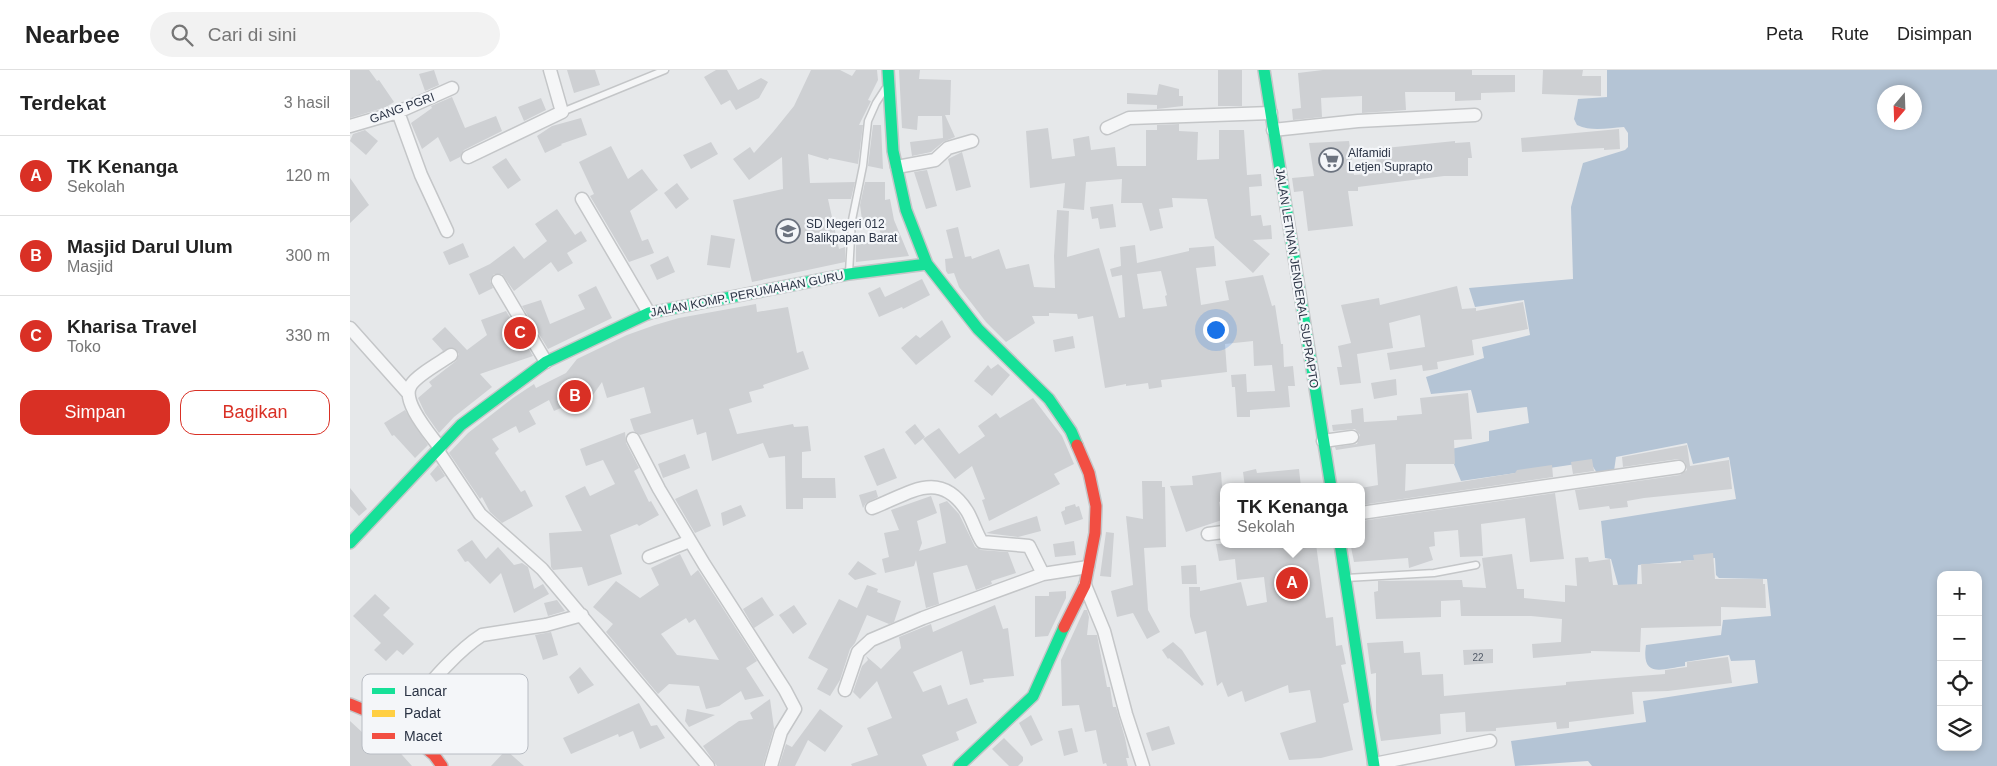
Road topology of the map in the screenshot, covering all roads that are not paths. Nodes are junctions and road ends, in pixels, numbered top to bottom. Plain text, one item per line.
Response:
1 (550, 70) edge
2 (665, 70) edge
3 (888, 70) edge
4 (1264, 70) edge
5 (887, 86) junction
6 (452, 88) dead end
7 (398, 112) junction
8 (562, 112) junction
9 (1271, 113) junction
10 (1475, 116) dead end
11 (350, 126) edge
12 (1106, 128) dead end
13 (1273, 130) junction
14 (972, 141) dead end
15 (468, 157) dead end
16 (897, 167) junction
17 (582, 199) dead end
18 (447, 231) dead end
19 (927, 264) junction
20 (849, 274) junction
21 (498, 281) dead end
22 (649, 313) junction
23 (350, 328) edge
24 (451, 354) dead end
25 (546, 362) junction
26 (408, 393) junction
27 (1352, 437) dead end
28 (634, 439) dead end
29 (1323, 441) junction
30 (439, 450) junction
31 (1678, 467) dead end
32 (1330, 483) edge
33 (872, 508) dead end
34 (1365, 512) edge
35 (1220, 532) edge
36 (1208, 534) dead end
37 (690, 541) junction
38 (350, 542) edge
39 (1341, 548) edge
40 (649, 557) dead end
41 (1476, 565) dead end
42 (1088, 567) junction
43 (1043, 574) junction
44 (1345, 578) junction
45 (1085, 586) junction
46 (582, 615) junction
47 (440, 674) edge
48 (845, 690) dead end
49 (350, 704) edge
50 (362, 709) edge
51 (1490, 741) dead end
52 (433, 754) edge
53 (1374, 765) edge
54 (442, 766) edge
55 (708, 766) edge
56 (771, 766) edge
57 (959, 766) edge
58 (1143, 766) edge

1 - 8 street
2 - 8 lane
3 - 5 street
4 - 9 street, JALAN LETNAN JENDERAL SUPRAPTO
5 - 16 street
5 - 20 lane
6 - 7 street, GANG PGRI
7 - 11 street, GANG PGRI
7 - 18 street
8 - 15 street
9 - 12 street
9 - 13 street, JALAN LETNAN JENDERAL SUPRAPTO
10 - 13 street
13 - 29 street, JALAN LETNAN JENDERAL SUPRAPTO
14 - 16 street
16 - 19 street
17 - 22 street
19 - 20 street, JALAN KOMP. PERUMAHAN GURU
19 - 42 street
20 - 22 street, JALAN KOMP. PERUMAHAN GURU
21 - 25 street
22 - 25 street, JALAN KOMP. PERUMAHAN GURU
23 - 26 street
24 - 26 street
25 - 30 street, JALAN KOMP. PERUMAHAN GURU
26 - 30 street
27 - 29 street
28 - 37 street
29 - 32 street, JALAN LETNAN JENDERAL SUPRAPTO
30 - 38 street, JALAN KOMP. PERUMAHAN GURU
30 - 46 street
31 - 34 street
33 - 43 street
35 - 36 street
37 - 40 street
37 - 56 street
39 - 44 street
41 - 44 lane
42 - 43 street
42 - 45 street
43 - 48 street
44 - 53 street
45 - 57 street
45 - 58 street
46 - 47 street
46 - 55 street
49 - 50 street
51 - 53 street
52 - 54 street

